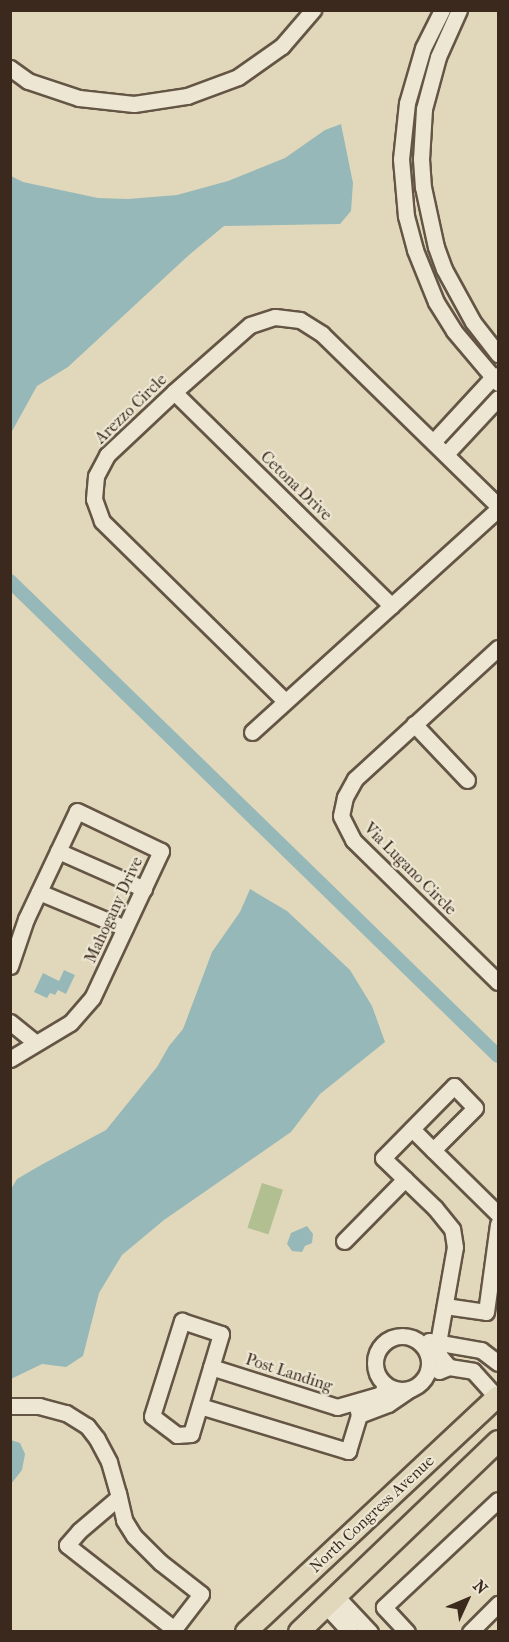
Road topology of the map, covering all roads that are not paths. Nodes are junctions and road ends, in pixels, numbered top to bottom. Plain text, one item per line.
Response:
1 (314, 10) edge
2 (442, 10) edge
3 (459, 10) edge
4 (10, 68) edge
5 (498, 354) edge
6 (496, 378) edge
7 (174, 392) junction
8 (498, 398) edge
9 (458, 414) junction
10 (472, 426) junction
11 (433, 442) junction
12 (446, 454) junction
13 (498, 508) edge
14 (392, 606) junction
15 (498, 648) edge
16 (285, 701) junction
17 (414, 724) junction
18 (252, 732) dead end
19 (467, 780) dead end
20 (58, 851) junction
21 (144, 889) junction
22 (39, 892) junction
23 (126, 928) junction
24 (10, 966) edge
25 (498, 982) edge
26 (10, 1022) edge
27 (36, 1043) junction
28 (10, 1059) edge
29 (412, 1129) junction
30 (434, 1150) junction
31 (405, 1179) junction
32 (498, 1214) edge
33 (498, 1224) edge
34 (344, 1241) dead end
35 (445, 1306) junction
36 (413, 1339) junction
37 (443, 1343) junction
38 (498, 1363) edge
39 (211, 1367) junction
40 (449, 1367) junction
41 (424, 1380) junction
42 (385, 1384) junction
43 (410, 1389) junction
44 (498, 1397) edge
45 (10, 1406) edge
46 (200, 1406) junction
47 (358, 1409) junction
48 (498, 1425) edge
49 (494, 1446) edge
50 (118, 1497) junction
51 (498, 1500) edge
52 (330, 1600) junction
53 (498, 1604) edge
54 (246, 1632) edge
55 (299, 1632) edge
56 (350, 1632) edge
57 (370, 1632) edge
58 (407, 1632) edge
59 (470, 1632) edge

1 - 4 street
2 - 6 street
3 - 5 street
6 - 9 street
7 - 11 street, Arezzo Circle
7 - 14 street, Cetona Drive
7 - 16 street, Arezzo Circle
8 - 10 street
9 - 10 street
9 - 11 street
10 - 12 street
11 - 12 street, Arezzo Circle
12 - 13 street, Arezzo Circle
13 - 14 street, Arezzo Circle
14 - 16 street, Arezzo Circle
15 - 17 street, Via Lugano Circle
16 - 18 street, Arezzo Circle
17 - 19 street
17 - 25 street, Via Lugano Circle
20 - 21 street
20 - 21 street, Mahogany Drive
20 - 22 street, Mahogany Drive
21 - 23 street, Mahogany Drive
22 - 23 street
22 - 24 street, Mahogany Drive
23 - 27 street, Mahogany Drive
26 - 27 street
27 - 28 street, Mahogany Drive
29 - 30 street
29 - 30 street
29 - 31 street
30 - 32 street
31 - 34 street
31 - 35 street
33 - 35 street
35 - 37 street
36 - 37 street
36 - 41 street
36 - 42 street
37 - 38 street
37 - 40 street
39 - 46 street
39 - 46 street
39 - 47 street, Post Landing
40 - 41 street
40 - 44 street
41 - 43 street
42 - 43 street
42 - 47 street, Post Landing
43 - 47 street, Post Landing
44 - 54 main road, North Congress Avenue
45 - 50 street
46 - 47 street
48 - 49 main road
49 - 52 main road, North Congress Avenue
50 - 50 street
51 - 58 street
52 - 55 main road, North Congress Avenue
52 - 56 street
52 - 57 street
53 - 59 street

